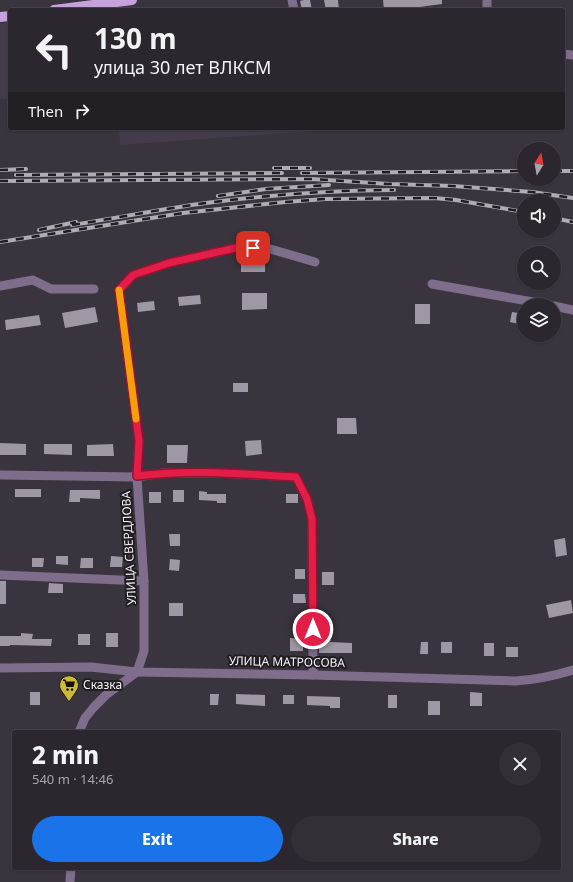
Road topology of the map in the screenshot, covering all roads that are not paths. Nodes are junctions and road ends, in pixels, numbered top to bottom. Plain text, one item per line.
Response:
1 (132, 0) edge
2 (70, 8) edge
3 (315, 262) dead end
4 (432, 284) dead end
5 (0, 286) edge
6 (94, 289) dead end
7 (517, 299) edge
8 (561, 307) edge
9 (573, 310) edge
10 (0, 475) edge
11 (137, 476) junction
12 (0, 575) edge
13 (144, 581) junction
14 (0, 668) edge
15 (573, 670) edge
16 (137, 672) junction
17 (313, 675) junction
18 (80, 730) edge
19 (71, 870) edge
20 (70, 882) edge

1 - 2 main road
3 - 11 street, УЛИЦА СВЕРДЛОВА
4 - 7 street
5 - 6 street
8 - 9 street
10 - 11 street
11 - 13 street, УЛИЦА СВЕРДЛОВА
11 - 17 street
12 - 13 street
13 - 16 street, УЛИЦА СВЕРДЛОВА
14 - 16 street, УЛИЦА МАТРОСОВА
15 - 17 street, УЛИЦА МАТРОСОВА
16 - 17 street, УЛИЦА МАТРОСОВА
16 - 18 street
19 - 20 street

